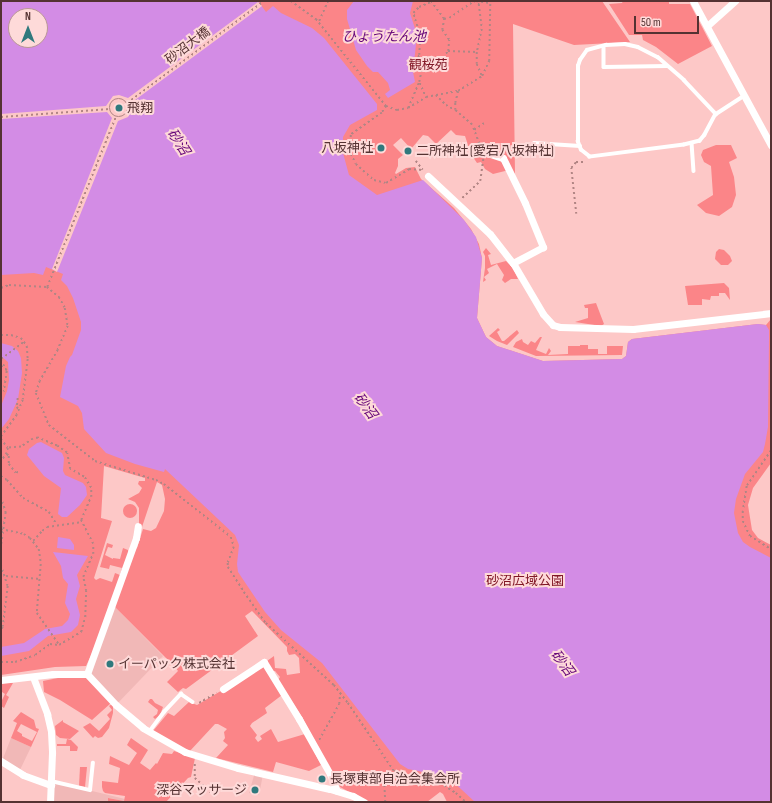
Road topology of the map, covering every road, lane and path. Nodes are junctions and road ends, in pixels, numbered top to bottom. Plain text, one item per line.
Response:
1 (264, 1) edge
2 (291, 1) edge
3 (328, 1) edge
4 (474, 1) edge
5 (693, 1) edge
6 (735, 1) edge
7 (432, 2) edge
8 (490, 2) edge
9 (444, 19) junction
10 (319, 22) junction
11 (707, 26) junction
12 (604, 46) junction
13 (448, 50) junction
14 (477, 52) junction
15 (667, 66) junction
16 (422, 68) junction
17 (482, 76) junction
18 (419, 82) junction
19 (458, 91) junction
20 (436, 95) junction
21 (745, 96) junction
22 (426, 97) junction
23 (127, 103) junction
24 (386, 106) junction
25 (408, 108) junction
26 (110, 109) junction
27 (455, 110) junction
28 (716, 114) junction
29 (116, 116) junction
30 (1, 117) edge
31 (484, 124) dead end
32 (474, 130) junction
33 (692, 143) junction
34 (534, 144) dead end
35 (771, 145) edge
36 (580, 146) junction
37 (481, 151) junction
38 (416, 161) dead end
39 (588, 162) dead end
40 (694, 171) dead end
41 (428, 176) dead end
42 (457, 202) junction
43 (576, 214) dead end
44 (513, 263) junction
45 (47, 287) junction
46 (1, 288) edge
47 (771, 313) edge
48 (1, 335) edge
49 (25, 341) junction
50 (1, 359) edge
51 (1, 366) edge
52 (6, 369) junction
53 (4, 392) dead end
54 (18, 398) dead end
55 (19, 410) junction
56 (1, 438) edge
57 (8, 448) junction
58 (771, 452) edge
59 (6, 454) junction
60 (1, 462) edge
61 (19, 471) dead end
62 (1, 476) edge
63 (1, 497) edge
64 (81, 522) junction
65 (57, 525) junction
66 (138, 526) dead end
67 (2, 529) edge
68 (33, 541) junction
69 (1, 547) edge
70 (771, 549) edge
71 (1, 564) edge
72 (6, 576) junction
73 (40, 578) junction
74 (1, 630) edge
75 (59, 643) junction
76 (1, 662) edge
77 (88, 674) junction
78 (33, 677) junction
79 (1, 680) edge
80 (223, 689) joint
81 (339, 692) junction
82 (193, 702) joint
83 (149, 732) junction
84 (315, 747) junction
85 (196, 756) junction
86 (1, 761) edge
87 (93, 763) dead end
88 (398, 773) junction
89 (51, 783) junction
90 (337, 791) junction
91 (215, 796) dead end
92 (50, 802) edge
93 (364, 802) edge
94 (385, 802) edge
95 (466, 802) edge

1 - 23 path, 砂沼大橋
2 - 10 path
3 - 10 path
4 - 8 path
4 - 9 path
4 - 14 path
5 - 11 street
6 - 11 street
7 - 9 path
7 - 16 path
8 - 17 path
9 - 13 path
10 - 24 path
11 - 21 street
12 - 15 lane
12 - 15 lane
12 - 36 lane
13 - 14 path
13 - 16 path
14 - 17 path
15 - 28 lane
16 - 18 path
17 - 19 path
18 - 22 path
18 - 25 path
19 - 20 path
19 - 27 path
20 - 22 path
20 - 27 path
21 - 28 lane
21 - 35 street
22 - 25 path
23 - 26 path
23 - 29 path, 砂沼大橋
24 - 25 path
24 - 38 path
26 - 29 path
26 - 30 path
27 - 32 path
28 - 33 lane
29 - 45 path
31 - 32 path
32 - 37 path
33 - 36 lane
33 - 40 lane
34 - 36 lane
37 - 42 path
37 - 44 street
39 - 43 path
41 - 42 street
42 - 44 street
44 - 47 street
45 - 46 path
45 - 81 path
48 - 49 path
49 - 50 path
49 - 55 path
50 - 52 path
51 - 52 path
52 - 53 path
54 - 55 path
55 - 56 path
56 - 57 path
57 - 59 path
57 - 64 path
58 - 70 path
59 - 60 path
59 - 61 path
62 - 65 path
63 - 67 path
64 - 65 path
64 - 75 path
65 - 68 path
66 - 77 street
67 - 68 path
67 - 69 path
68 - 73 path
71 - 72 path
72 - 73 path
72 - 74 path
73 - 75 path
75 - 76 path
77 - 78 street
77 - 83 street
78 - 79 street
78 - 89 street
80 - 82 path
80 - 84 street
81 - 84 path
81 - 88 path
82 - 83 lane
83 - 85 street
84 - 90 street
85 - 90 street
85 - 91 path
86 - 89 street
87 - 89 lane
88 - 94 path
88 - 95 path
89 - 92 street
90 - 93 street

